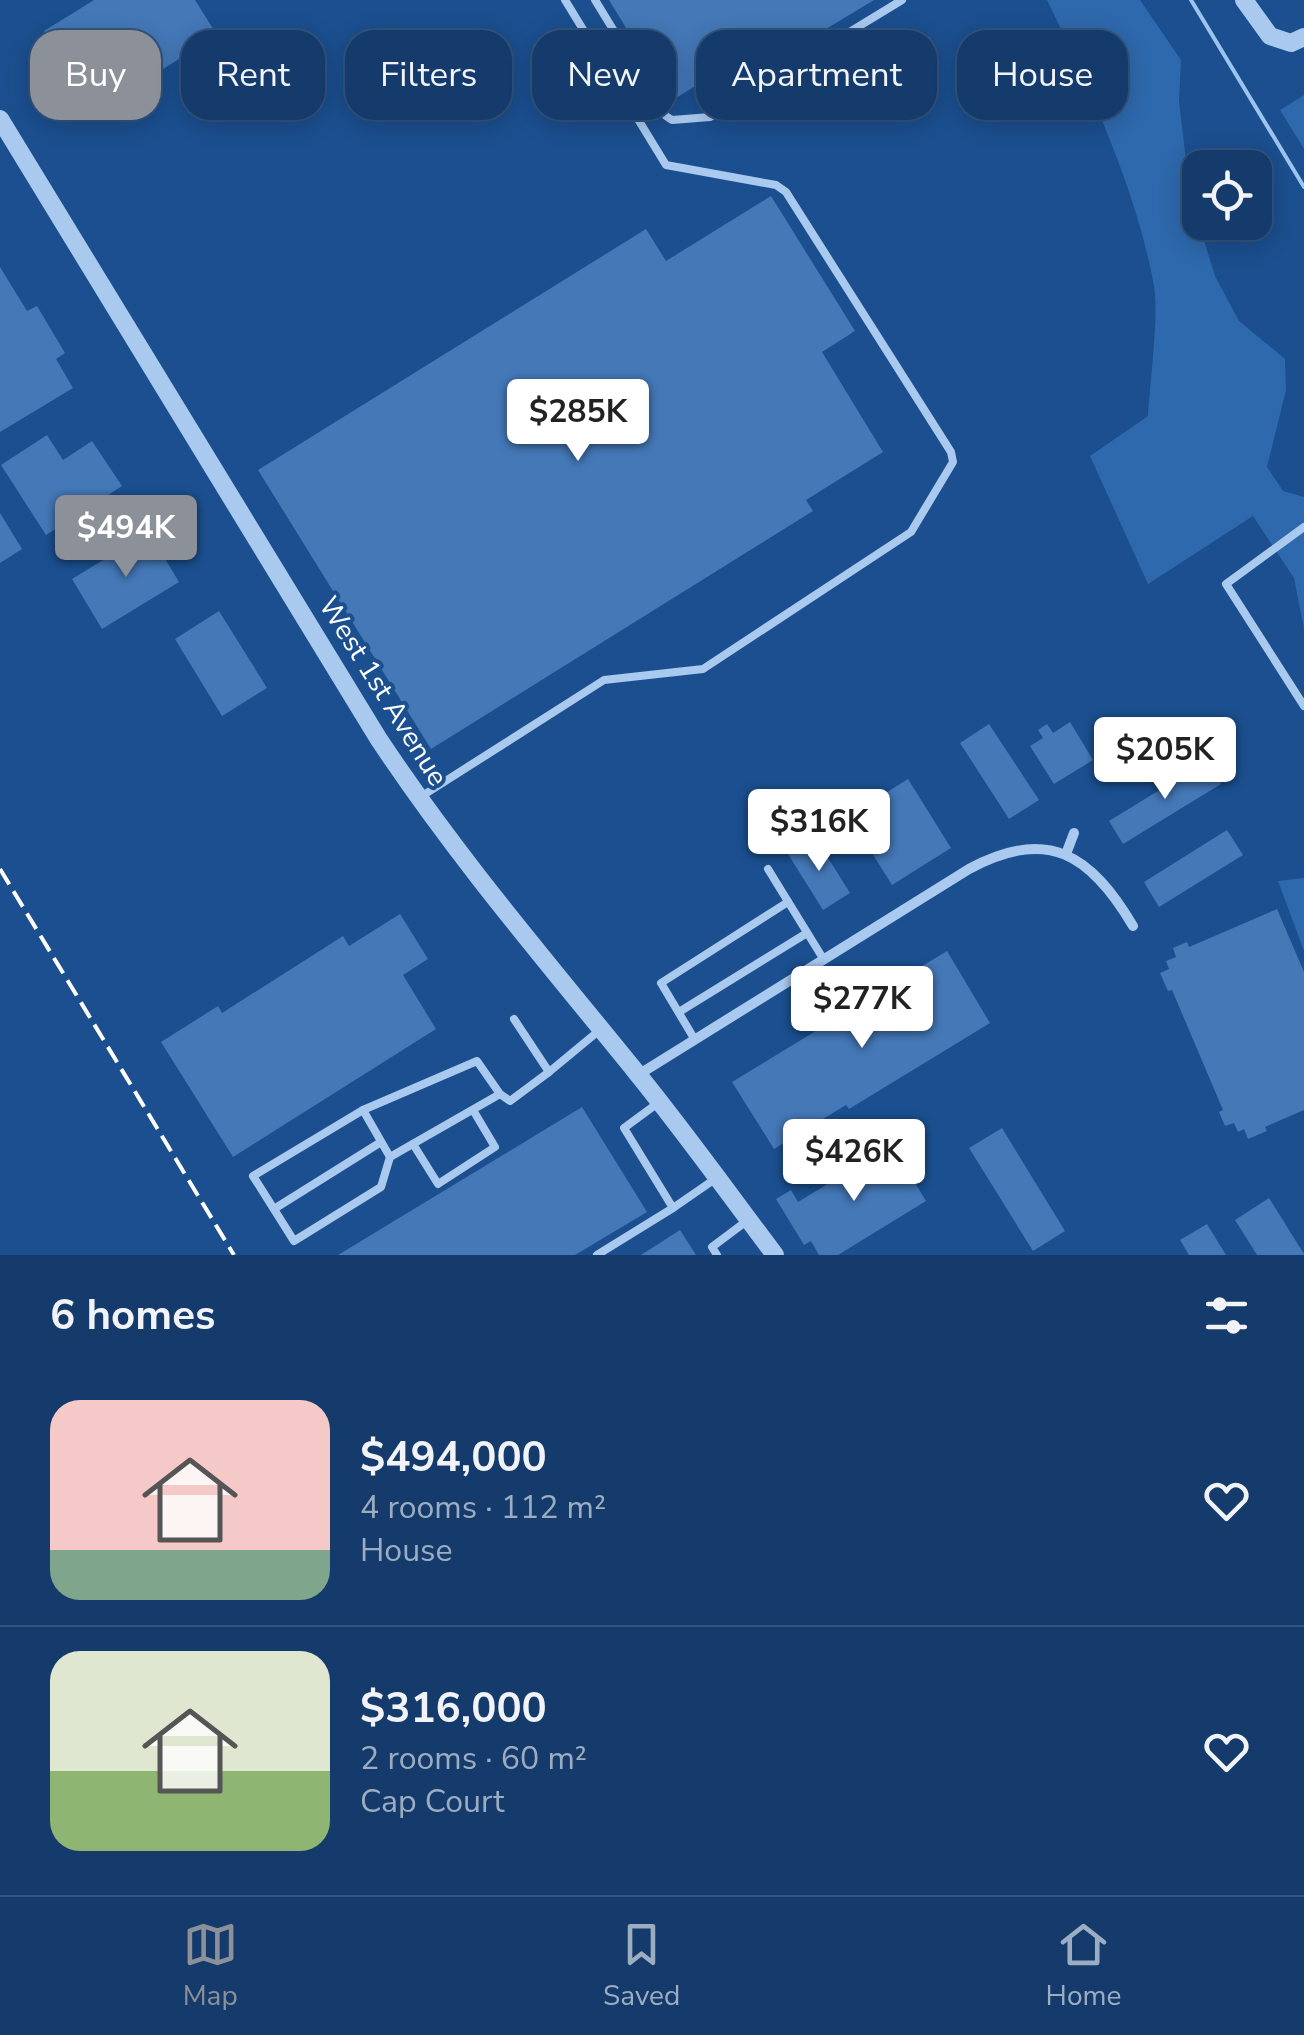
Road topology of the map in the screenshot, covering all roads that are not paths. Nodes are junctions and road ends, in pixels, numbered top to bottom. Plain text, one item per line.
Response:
1 (566, 0) edge
2 (595, 0) edge
3 (902, 0) edge
4 (1244, 0) edge
5 (1304, 37) edge
6 (0, 118) edge
7 (1304, 527) edge
8 (1304, 706) edge
9 (418, 799) junction
10 (1074, 833) dead end
11 (1066, 854) junction
12 (768, 870) dead end
13 (788, 902) junction
14 (1133, 926) dead end
15 (807, 932) junction
16 (824, 960) junction
17 (678, 1012) junction
18 (514, 1019) dead end
19 (601, 1029) junction
20 (695, 1040) junction
21 (550, 1072) junction
22 (638, 1075) junction
23 (500, 1094) junction
24 (660, 1102) junction
25 (362, 1110) junction
26 (472, 1110) junction
27 (381, 1142) junction
28 (413, 1144) junction
29 (390, 1157) junction
30 (717, 1177) junction
31 (674, 1208) junction
32 (274, 1209) junction
33 (749, 1220) junction
34 (294, 1240) junction
35 (294, 1255) edge
36 (597, 1255) edge
37 (717, 1255) edge
38 (775, 1255) edge

1 - 9 lane
2 - 3 lane
4 - 5 street
6 - 9 street, West 1st Avenue
7 - 8 lane
9 - 19 street, West 1st Avenue
10 - 11 street
11 - 14 street
11 - 16 street
12 - 13 lane
13 - 15 lane
13 - 17 lane
15 - 16 lane
15 - 17 lane
16 - 20 street
17 - 20 lane
18 - 21 lane
19 - 21 lane
19 - 22 street, West 1st Avenue
20 - 22 street
21 - 23 lane
22 - 24 street, West 1st Avenue
23 - 25 lane
23 - 26 lane
24 - 30 street, West 1st Avenue
24 - 31 lane
25 - 27 lane
25 - 32 lane
26 - 28 lane
26 - 28 lane
27 - 29 lane
27 - 32 lane
28 - 29 lane
29 - 34 lane
30 - 31 lane
30 - 33 street, West 1st Avenue
31 - 36 lane
32 - 34 lane
33 - 37 lane
33 - 38 street, West 1st Avenue
34 - 35 lane

